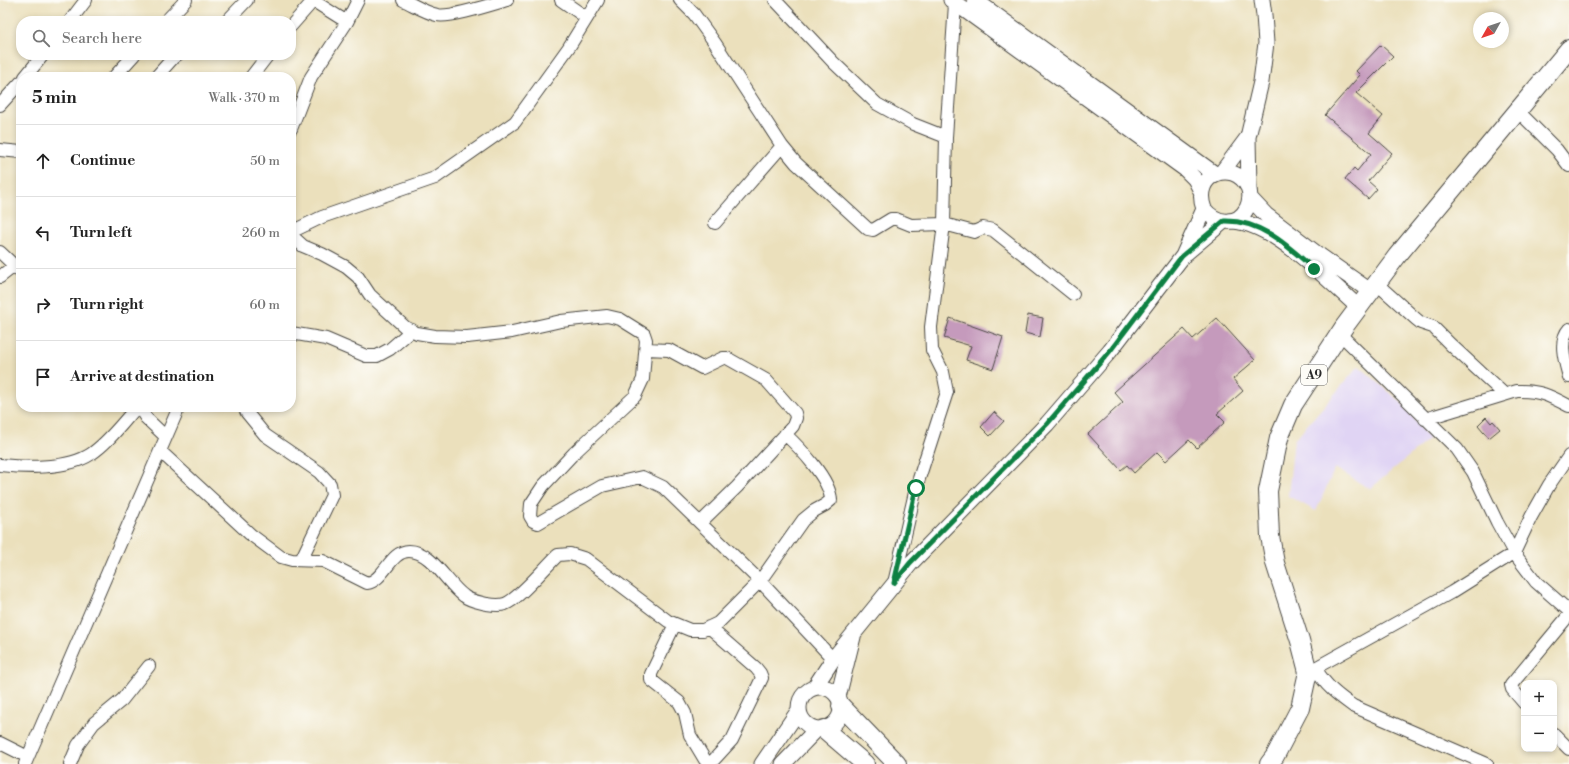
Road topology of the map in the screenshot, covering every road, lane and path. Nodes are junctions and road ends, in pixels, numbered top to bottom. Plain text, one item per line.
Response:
1 (86, 0) edge
2 (186, 0) edge
3 (247, 0) edge
4 (312, 0) edge
5 (358, 0) edge
6 (403, 0) edge
7 (507, 0) edge
8 (561, 0) edge
9 (598, 0) edge
10 (680, 0) edge
11 (775, 0) edge
12 (975, 0) edge
13 (1262, 0) edge
14 (953, 2) edge
15 (74, 16) edge
16 (171, 16) edge
17 (232, 16) edge
18 (587, 18) junction
19 (296, 20) edge
20 (347, 22) junction
21 (1569, 49) edge
22 (39, 60) edge
23 (129, 60) edge
24 (171, 60) edge
25 (264, 60) edge
26 (29, 72) edge
27 (119, 72) edge
28 (160, 72) edge
29 (255, 72) edge
30 (16, 87) edge
31 (0, 105) edge
32 (1518, 111) junction
33 (296, 116) edge
34 (946, 137) junction
35 (1248, 137) junction
36 (782, 146) junction
37 (0, 150) edge
38 (16, 152) edge
39 (1569, 166) edge
40 (1218, 173) junction
41 (1201, 191) junction
42 (1250, 194) junction
43 (1204, 209) junction
44 (1226, 221) junction
45 (715, 223) dead end
46 (944, 224) junction
47 (296, 230) edge
48 (296, 240) edge
49 (0, 252) edge
50 (1182, 256) junction
51 (16, 268) edge
52 (16, 269) edge
53 (0, 277) edge
54 (1373, 287) junction
55 (1073, 294) dead end
56 (1358, 308) junction
57 (1569, 328) edge
58 (412, 330) junction
59 (296, 334) edge
60 (1340, 334) junction
61 (646, 349) junction
62 (1569, 377) edge
63 (1504, 394) junction
64 (1567, 402) edge
65 (133, 412) edge
66 (142, 412) edge
67 (177, 412) edge
68 (246, 412) edge
69 (1425, 419) junction
70 (785, 434) junction
71 (166, 437) junction
72 (160, 452) junction
73 (1569, 456) edge
74 (0, 465) edge
75 (700, 523) junction
76 (1514, 552) junction
77 (302, 560) junction
78 (760, 581) junction
79 (894, 583) junction
80 (1569, 611) edge
81 (1569, 615) edge
82 (675, 624) junction
83 (709, 627) junction
84 (854, 634) junction
85 (833, 659) junction
86 (149, 666) dead end
87 (1312, 670) junction
88 (814, 688) junction
89 (1521, 700) edge
90 (839, 702) junction
91 (799, 710) junction
92 (820, 729) junction
93 (1557, 737) edge
94 (0, 743) edge
95 (1569, 749) edge
96 (26, 760) edge
97 (70, 764) edge
98 (710, 764) edge
99 (762, 764) edge
100 (783, 764) edge
101 (865, 764) edge
102 (897, 764) edge
103 (1269, 764) edge
104 (1486, 764) edge

1 - 15 street
2 - 16 street
3 - 17 street
4 - 19 street
4 - 20 street
5 - 20 street
6 - 7 street
8 - 18 street
9 - 18 street
10 - 36 street
11 - 34 street
12 - 40 main road
13 - 35 main road
14 - 34 street
14 - 41 main road
18 - 47 street
20 - 33 street
21 - 32 highway, A9
22 - 26 street
23 - 27 street
24 - 28 street
25 - 29 street
30 - 31 street
32 - 39 street
32 - 54 highway, A9
34 - 46 street
35 - 40 main road
35 - 42 main road
36 - 45 street
36 - 46 street
37 - 38 street
40 - 41 main road
40 - 42 main road
41 - 43 main road
42 - 44 main road
42 - 54 main road
43 - 44 main road
43 - 50 main road
44 - 50 main road
44 - 56 main road
46 - 55 street
46 - 79 street
48 - 58 street
49 - 51 street
50 - 79 main road
52 - 53 street
54 - 56 highway, A9
54 - 63 street
56 - 60 highway, A9
57 - 62 street
58 - 59 street
58 - 61 street
60 - 69 street
60 - 87 highway, A9
61 - 70 street
61 - 75 street
63 - 64 street
63 - 69 street
65 - 74 street
66 - 71 street
67 - 71 street
68 - 77 street
69 - 76 street
70 - 75 street
70 - 78 street
71 - 72 street
72 - 77 street
72 - 96 street
73 - 76 street
75 - 78 street
76 - 80 street
76 - 87 street
77 - 82 street
78 - 83 street
78 - 85 street
79 - 84 main road
81 - 89 street
82 - 83 street
82 - 98 street
83 - 98 street
84 - 85 main road
84 - 90 main road
85 - 88 main road
86 - 97 street
87 - 103 highway, A9
87 - 104 street
88 - 90 main road
88 - 91 main road
90 - 92 main road
90 - 102 highway
91 - 92 main road
91 - 99 main road
92 - 100 main road
92 - 101 highway
93 - 95 street
94 - 96 street

